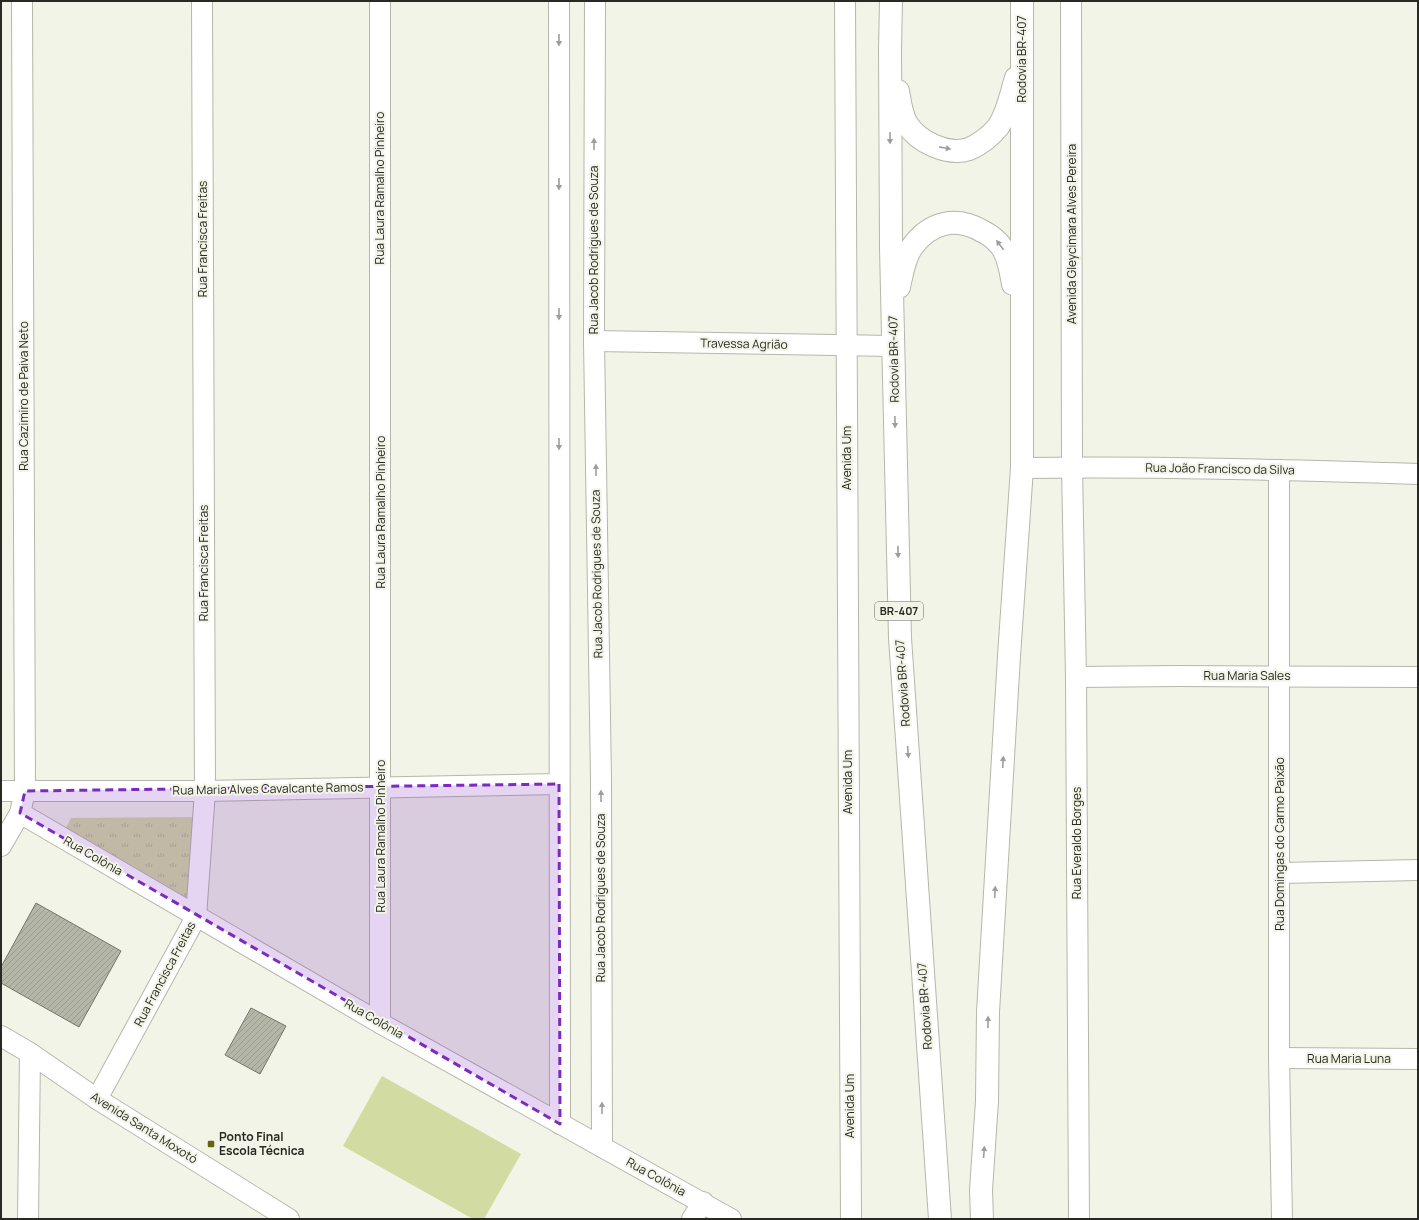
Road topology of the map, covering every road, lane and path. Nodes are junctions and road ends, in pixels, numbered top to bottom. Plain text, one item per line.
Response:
1 (22, 1) edge
2 (202, 1) edge
3 (380, 1) edge
4 (559, 1) edge
5 (595, 1) edge
6 (845, 1) edge
7 (891, 1) edge
8 (1022, 1) edge
9 (1071, 1) edge
10 (890, 49) junction
11 (1022, 57) junction
12 (893, 315) junction
13 (1022, 322) junction
14 (594, 341) junction
15 (846, 346) junction
16 (893, 346) junction
17 (1072, 467) junction
18 (1022, 468) junction
19 (1279, 470) junction
20 (1418, 474) edge
21 (1279, 676) junction
22 (1076, 677) junction
23 (1418, 677) edge
24 (559, 784) junction
25 (381, 788) junction
26 (1, 791) edge
27 (25, 791) junction
28 (205, 791) junction
29 (20, 813) junction
30 (1, 846) edge
31 (1418, 870) edge
32 (1280, 873) junction
33 (196, 916) junction
34 (380, 1023) junction
35 (1, 1036) edge
36 (30, 1053) junction
37 (1280, 1058) junction
38 (1418, 1059) edge
39 (97, 1099) junction
40 (560, 1124) junction
41 (602, 1147) junction
42 (981, 1190) junction
43 (703, 1202) junction
44 (28, 1219) edge
45 (289, 1219) edge
46 (692, 1219) edge
47 (730, 1219) edge
48 (851, 1219) edge
49 (940, 1219) edge
50 (982, 1219) edge
51 (998, 1219) edge
52 (1079, 1219) edge
53 (1282, 1219) edge

1 - 27 street, Rua Cazimiro de Paiva Neto
2 - 28 street, Rua Francisca Freitas
3 - 25 street, Rua Laura Ramalho Pinheiro
4 -> 24 street
14 -> 5 street, Rua Jacob Rodrigues de Souza
6 - 15 street, Avenida Um
7 - 10 highway, Rodovia BR-407 / BR-407
8 - 11 highway, Rodovia BR-407
9 - 17 street, Avenida Gleycimara Alves Pereira
10 -> 11 highway
10 -> 12 highway, Rodovia BR-407 / BR-407
11 - 13 highway, Rodovia BR-407
13 -> 12 highway
12 - 16 highway, Rodovia BR-407 / BR-407
13 - 18 highway, Rodovia BR-407
14 - 15 street, Travessa Agrião
41 -> 14 street, Rua Jacob Rodrigues de Souza
15 - 16 street, Travessa Agrião
15 - 48 street, Avenida Um
16 -> 49 highway, Rodovia BR-407 / BR-407
17 - 18 street, Rua João Francisco da Silva
17 - 19 street, Rua João Francisco da Silva
17 - 22 street, Rua Everaldo Borges
42 -> 18 highway, Rodovia BR-407
19 - 20 street, Rua João Francisco da Silva
19 - 21 street, Rua Domingas do Carmo Paixão
21 - 22 street, Rua Maria Sales
21 - 23 street, Rua Maria Sales
21 - 32 street, Rua Domingas do Carmo Paixão
22 - 52 street, Rua Everaldo Borges
24 - 25 street, Rua Maria Alves Cavalcante Ramos
24 - 40 street
25 - 28 street, Rua Maria Alves Cavalcante Ramos
25 - 34 street, Rua Laura Ramalho Pinheiro
26 - 27 street, Rua Maria Alves Cavalcante Ramos
27 - 28 street, Rua Maria Alves Cavalcante Ramos
27 - 29 street, Rua Cazimiro de Paiva Neto
28 - 33 street, Rua Francisca Freitas
29 - 30 street, Rua Cazimiro de Paiva Neto
29 - 33 street, Rua Colônia
31 - 32 street
32 - 37 street, Rua Domingas do Carmo Paixão
33 - 34 street, Rua Colônia
33 - 39 street, Rua Francisca Freitas
34 - 40 street, Rua Colônia
35 - 36 street, Avenida Santa Moxotó
36 - 39 street, Avenida Santa Moxotó
36 - 44 street
37 - 38 street, Rua Maria Luna
37 - 53 street, Rua Domingas do Carmo Paixão
39 - 45 street, Avenida Santa Moxotó
40 - 41 street, Rua Colônia
41 - 43 street, Rua Colônia
42 - 50 highway, Rodovia BR-407
42 - 51 highway
43 - 46 street
43 - 47 street, Rua Colônia

